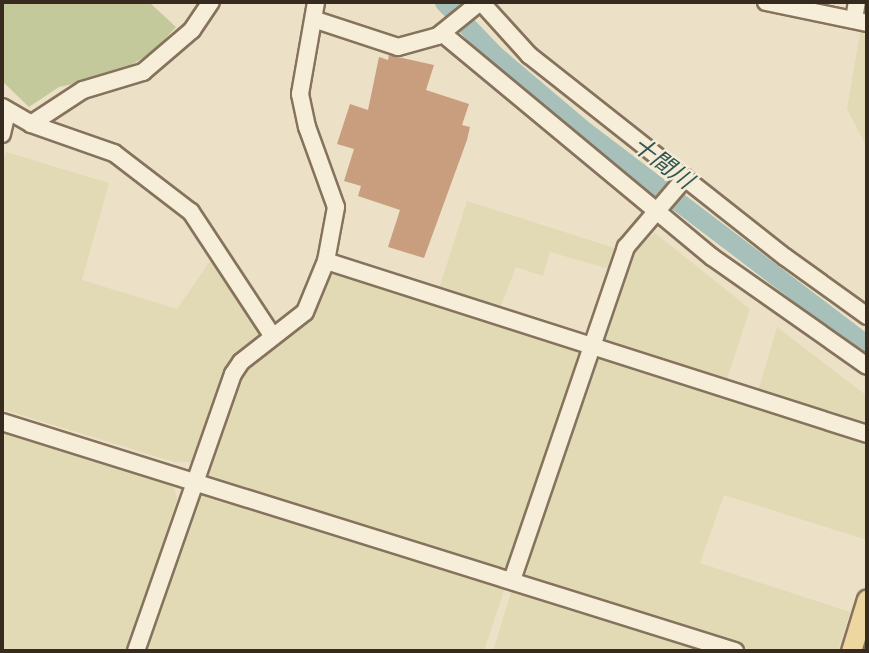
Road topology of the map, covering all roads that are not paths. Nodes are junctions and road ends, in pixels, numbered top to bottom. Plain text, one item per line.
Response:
1 (211, 2) edge
2 (316, 2) edge
3 (766, 2) edge
4 (857, 2) edge
5 (479, 3) edge
6 (316, 20) junction
7 (860, 22) edge
8 (444, 32) junction
9 (4, 109) edge
10 (31, 124) junction
11 (2, 134) edge
12 (683, 180) junction
13 (658, 211) junction
14 (326, 261) junction
15 (867, 316) edge
16 (273, 337) junction
17 (595, 346) junction
18 (867, 366) edge
19 (2, 422) edge
20 (867, 434) edge
21 (196, 484) junction
22 (512, 580) junction
23 (867, 599) edge
24 (136, 651) edge
25 (735, 651) edge
26 (851, 651) edge

1 - 10 street
2 - 6 street
3 - 7 street
4 - 7 street
5 - 8 street
5 - 12 street
6 - 8 street
6 - 14 street
8 - 13 street
9 - 10 street
9 - 11 street
10 - 16 street
12 - 13 street
12 - 15 street
13 - 17 street
13 - 18 street
14 - 16 street
14 - 17 street
16 - 21 street
17 - 20 street
17 - 22 street
19 - 21 street
21 - 22 street
21 - 24 street
22 - 25 street
23 - 26 main road

